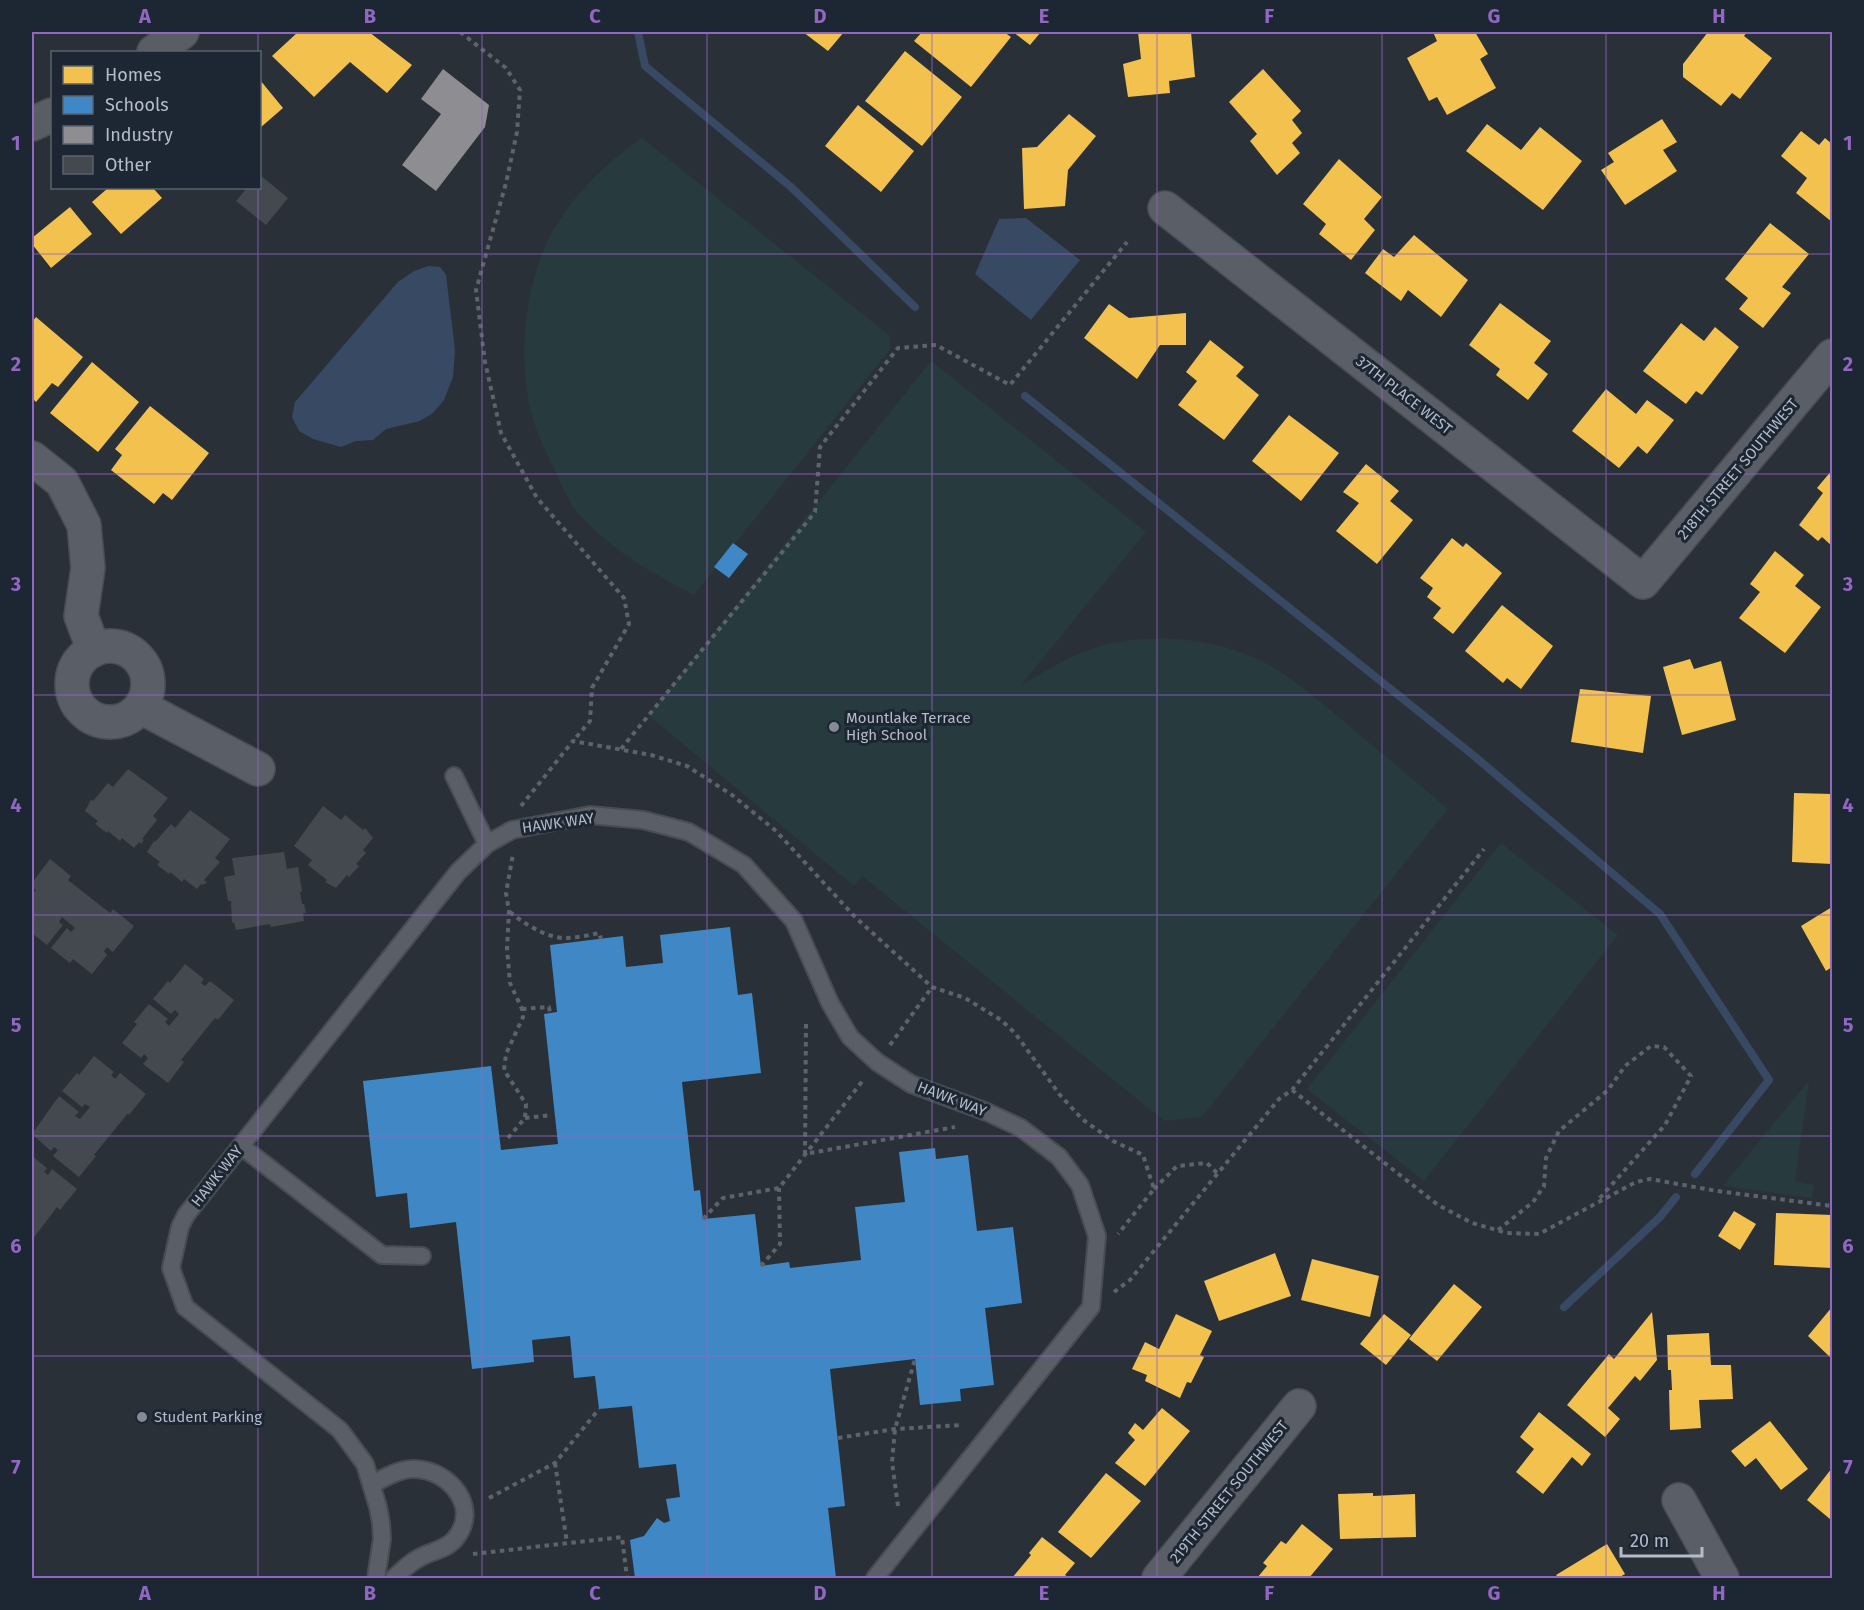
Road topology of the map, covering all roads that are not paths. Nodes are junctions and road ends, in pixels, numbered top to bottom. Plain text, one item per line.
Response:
1 (182, 32) edge
2 (155, 51) edge
3 (51, 115) edge
4 (32, 124) edge
5 (1165, 208) dead end
6 (1833, 356) edge
7 (32, 458) edge
8 (1643, 582) joint
9 (94, 650) junction
10 (141, 707) junction
11 (258, 769) dead end
12 (454, 776) dead end
13 (487, 844) junction
14 (241, 1146) junction
15 (422, 1256) dead end
16 (1299, 1406) dead end
17 (372, 1484) junction
18 (1679, 1500) dead end
19 (376, 1578) edge
20 (394, 1578) edge
21 (875, 1578) edge
22 (1159, 1578) edge
23 (1722, 1578) edge

1 - 2 street
3 - 4 street
5 - 8 street, 37TH PLACE WEST
6 - 8 street, 218TH STREET SOUTHWEST
7 - 9 street
9 - 10 street
9 - 10 street
10 - 11 street
12 - 13 lane
13 - 14 lane, HAWK WAY
13 - 21 lane, HAWK WAY
14 - 15 lane
14 - 17 lane, HAWK WAY
16 - 22 street, 219TH STREET SOUTHWEST
17 - 19 lane, HAWK WAY
17 - 20 lane
18 - 23 street

